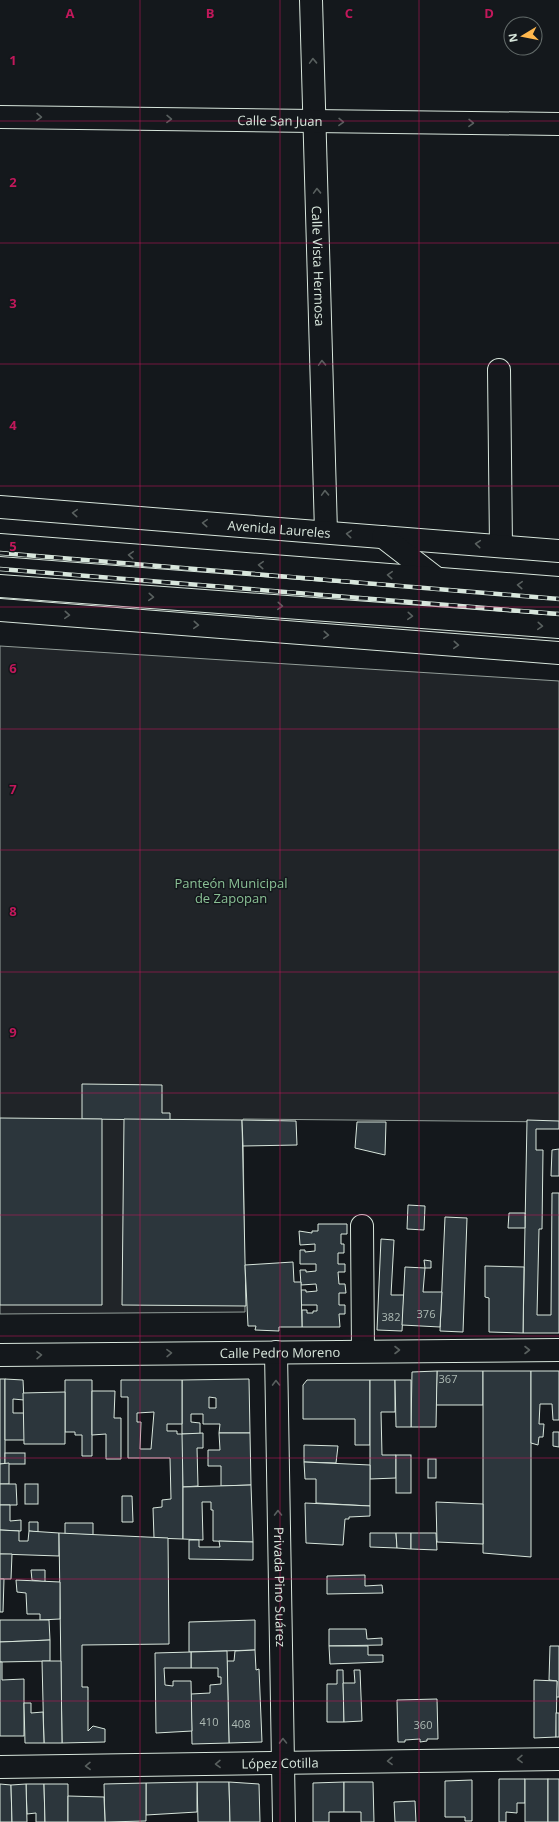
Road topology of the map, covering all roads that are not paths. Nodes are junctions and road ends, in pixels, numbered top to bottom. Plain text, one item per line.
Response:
1 (311, 0) edge
2 (0, 117) edge
3 (315, 121) junction
4 (559, 124) edge
5 (499, 370) dead end
6 (0, 507) edge
7 (326, 532) junction
8 (384, 537) junction
9 (0, 546) edge
10 (501, 546) junction
11 (559, 551) edge
12 (436, 578) junction
13 (6, 586) edge
14 (559, 588) edge
15 (0, 610) edge
16 (41, 613) junction
17 (559, 627) edge
18 (559, 653) edge
19 (362, 1226) dead end
20 (559, 1350) edge
21 (363, 1351) junction
22 (276, 1352) junction
23 (0, 1355) edge
24 (559, 1759) edge
25 (283, 1763) junction
26 (0, 1767) edge
27 (284, 1822) edge

3 -> 1 street, Calle Vista Hermosa
2 -> 3 street, Calle San Juan
3 -> 4 street, Calle San Juan
7 -> 3 street, Calle Vista Hermosa
5 - 10 street
7 -> 6 street, Avenida Laureles
8 -> 7 street, Avenida Laureles
10 -> 8 street, Avenida Laureles
8 - 12 street
12 -> 9 street
10 - 11 street, Avenida Laureles
14 -> 12 street
13 - 16 street
13 -> 17 street
15 - 16 street
16 -> 18 street
19 - 21 street
21 -> 20 street, Calle Pedro Moreno
21 - 22 street, Calle Pedro Moreno
23 -> 22 street, Calle Pedro Moreno
25 -> 22 street, Privada Pino Suárez
24 -> 25 street, López Cotilla
25 -> 26 street, López Cotilla
25 - 27 street, Privada Pino Suárez

